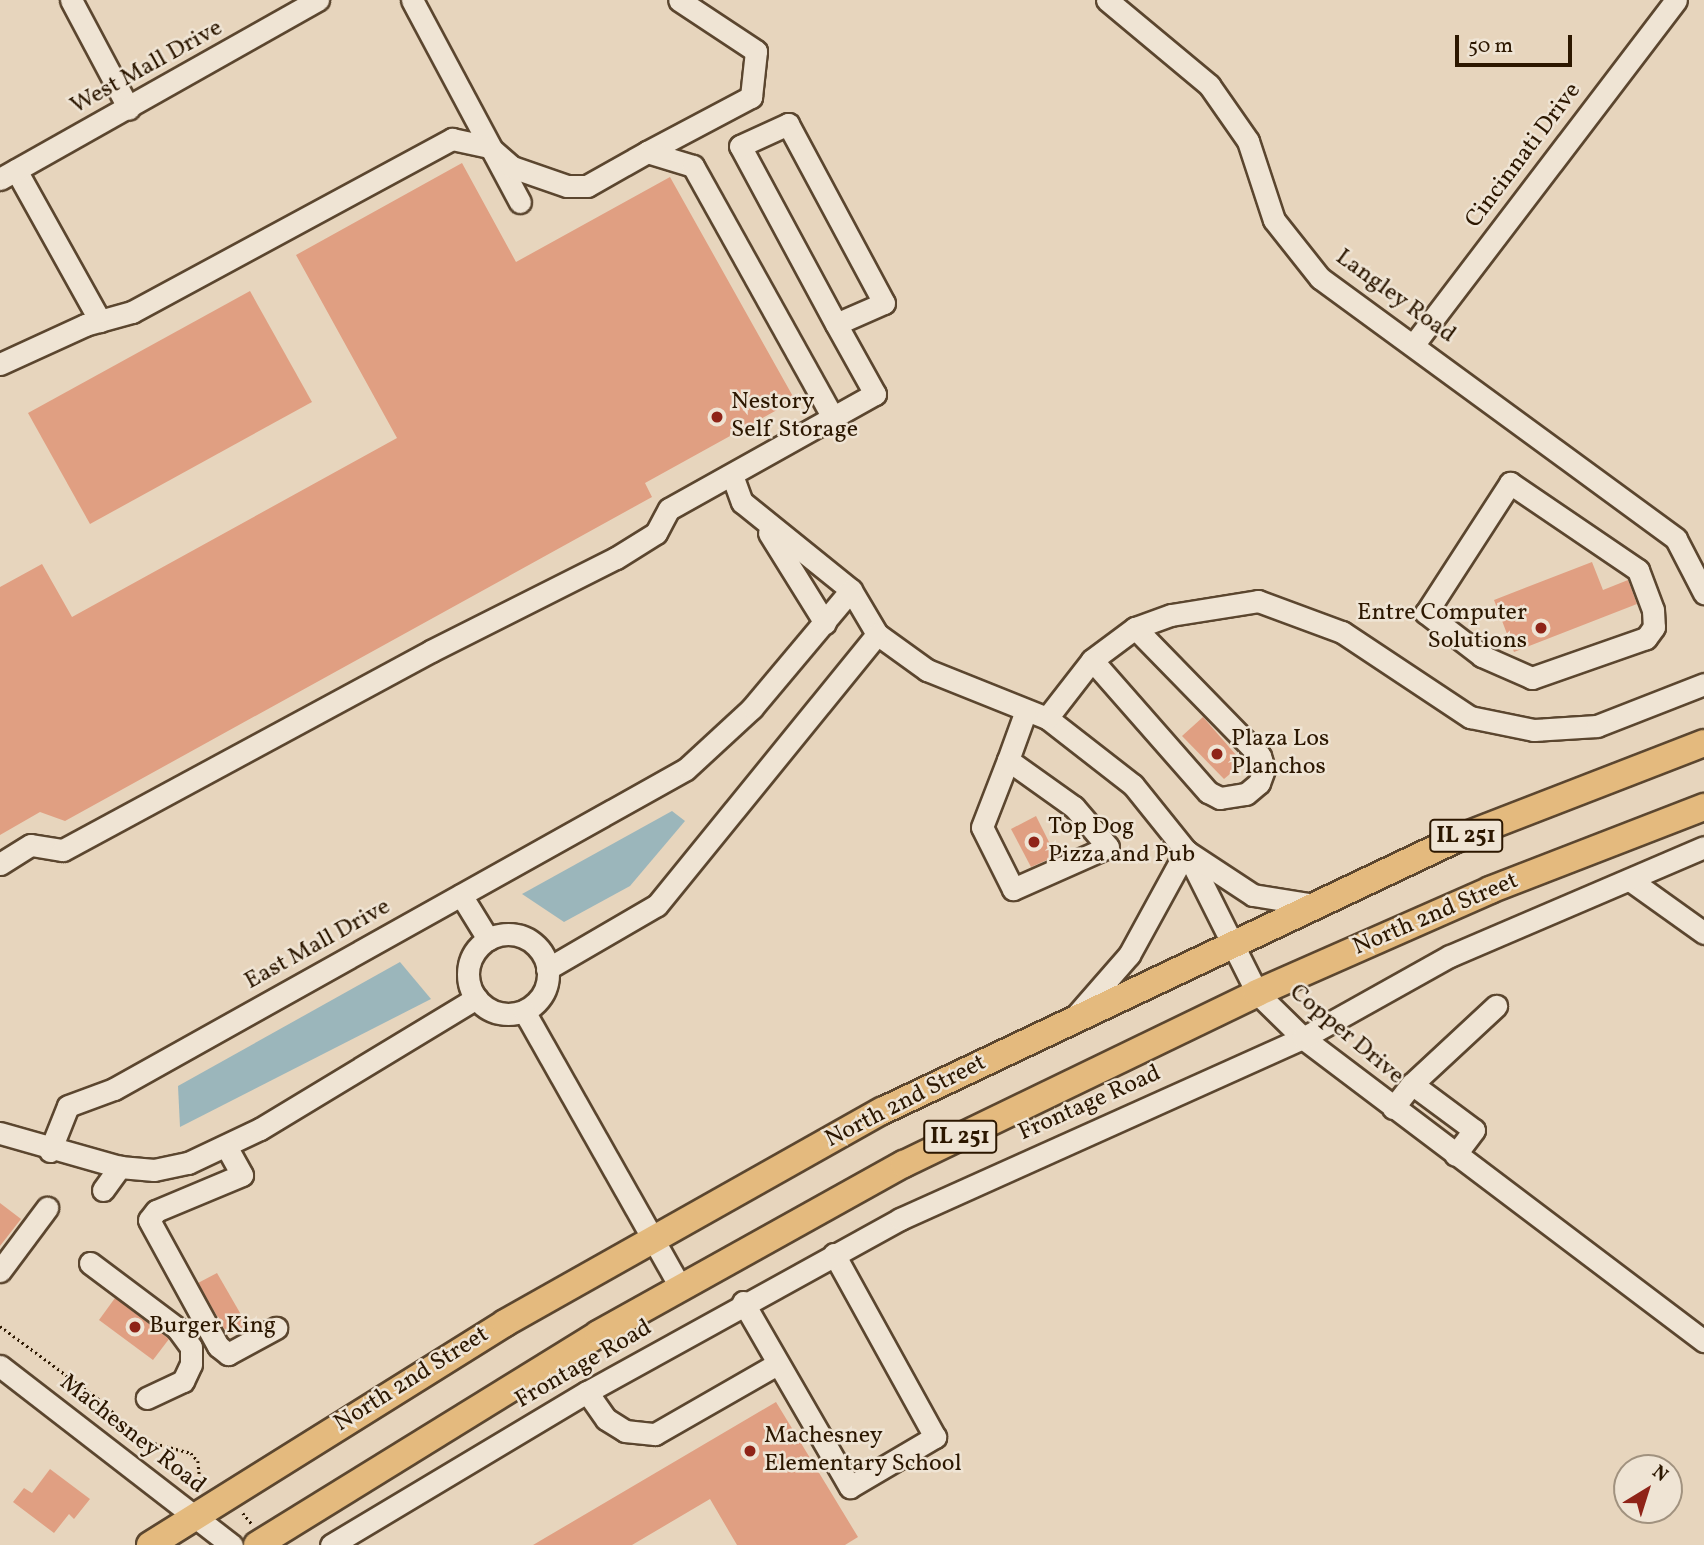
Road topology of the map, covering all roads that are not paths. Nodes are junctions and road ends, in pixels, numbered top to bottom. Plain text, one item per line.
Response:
1 (71, 0) edge
2 (318, 0) edge
3 (412, 0) edge
4 (679, 0) edge
5 (1107, 0) edge
6 (1676, 0) edge
7 (129, 109) junction
8 (489, 147) junction
9 (646, 152) junction
10 (8, 174) edge
11 (520, 202) dead end
12 (100, 321) junction
13 (836, 324) junction
14 (1414, 344) junction
15 (0, 364) edge
16 (833, 418) junction
17 (732, 475) junction
18 (761, 520) junction
19 (1599, 543) joint
20 (851, 590) junction
21 (1704, 593) edge
22 (825, 623) junction
23 (1135, 628) junction
24 (877, 634) junction
25 (1092, 660) junction
26 (1704, 684) edge
27 (1025, 713) junction
28 (1047, 718) junction
29 (1704, 743) edge
30 (1008, 760) junction
31 (1704, 807) edge
32 (1704, 847) edge
33 (1186, 852) junction
34 (0, 864) edge
35 (1630, 880) junction
36 (461, 895) junction
37 (1315, 905) junction
38 (1704, 933) edge
39 (488, 939) junction
40 (1234, 945) junction
41 (547, 969) junction
42 (1256, 993) junction
43 (476, 998) junction
44 (1496, 1006) dead end
45 (524, 1011) junction
46 (1070, 1022) junction
47 (1303, 1038) junction
48 (1412, 1084) junction
49 (1393, 1108) junction
50 (0, 1133) edge
51 (226, 1146) junction
52 (50, 1151) junction
53 (1455, 1155) junction
54 (120, 1167) junction
55 (103, 1190) dead end
56 (47, 1208) dead end
57 (652, 1237) junction
58 (834, 1254) junction
59 (90, 1263) dead end
60 (0, 1271) edge
61 (681, 1288) junction
62 (743, 1302) junction
63 (276, 1328) dead end
64 (1704, 1341) edge
65 (777, 1364) junction
66 (0, 1366) edge
67 (587, 1392) junction
68 (147, 1398) dead end
69 (193, 1517) junction
70 (260, 1543) edge
71 (150, 1545) edge
72 (232, 1545) edge
73 (331, 1545) edge

1 - 7 street
2 - 7 street, West Mall Drive
3 - 8 street
4 - 9 street
5 - 14 street, Langley Road
6 - 14 street, Cincinnati Drive
7 - 10 street, West Mall Drive
8 - 9 street
8 - 11 street
8 - 12 street
9 - 16 street
10 - 12 street
12 - 15 street
13 - 13 street
13 - 16 street
14 - 21 street, Langley Road
16 - 17 street
17 - 18 street
17 - 34 street
18 - 20 street
18 - 22 street
19 - 19 street
20 - 22 street, East Mall Drive
20 - 24 street
22 - 36 street, East Mall Drive
23 - 25 street
23 - 25 street
23 - 26 street
24 - 27 street, Copper Drive
24 - 41 street
25 - 28 street
27 - 28 street, Copper Drive
27 - 30 street
28 - 33 street, Copper Drive
29 - 37 main road, North 2nd Street / IL 251
30 - 30 street
31 - 42 main road, North 2nd Street / IL 251
32 - 35 street, Frontage Road
33 - 37 street
33 - 40 street, Copper Drive
33 - 46 street
35 - 38 street
35 - 47 street, Frontage Road
36 - 39 street
36 - 52 street, East Mall Drive
37 - 40 main road, North 2nd Street / IL 251
39 - 41 street
39 - 43 street
40 - 42 street, Copper Drive
40 - 46 main road, North 2nd Street / IL 251
41 - 45 street
42 - 47 street, Copper Drive
42 - 61 main road, North 2nd Street / IL 251
43 - 45 street
43 - 51 street
44 - 48 street
45 - 57 street
46 - 57 main road, North 2nd Street / IL 251
47 - 49 street, Copper Drive
47 - 58 street, Frontage Road
48 - 49 street
48 - 53 street
49 - 53 street, Copper Drive
50 - 52 street
51 - 54 street
51 - 63 street
52 - 54 street
53 - 64 street, Copper Drive
54 - 55 street
56 - 60 street
57 - 61 street
57 - 69 main road, North 2nd Street / IL 251
58 - 62 street, Frontage Road
58 - 65 street
59 - 68 street
61 - 70 main road, North 2nd Street / IL 251
62 - 65 street
62 - 67 street, Frontage Road
65 - 67 street
66 - 69 street, Machesney Road
67 - 73 street, Frontage Road
69 - 71 main road, North 2nd Street / IL 251
69 - 72 street, Machesney Road

